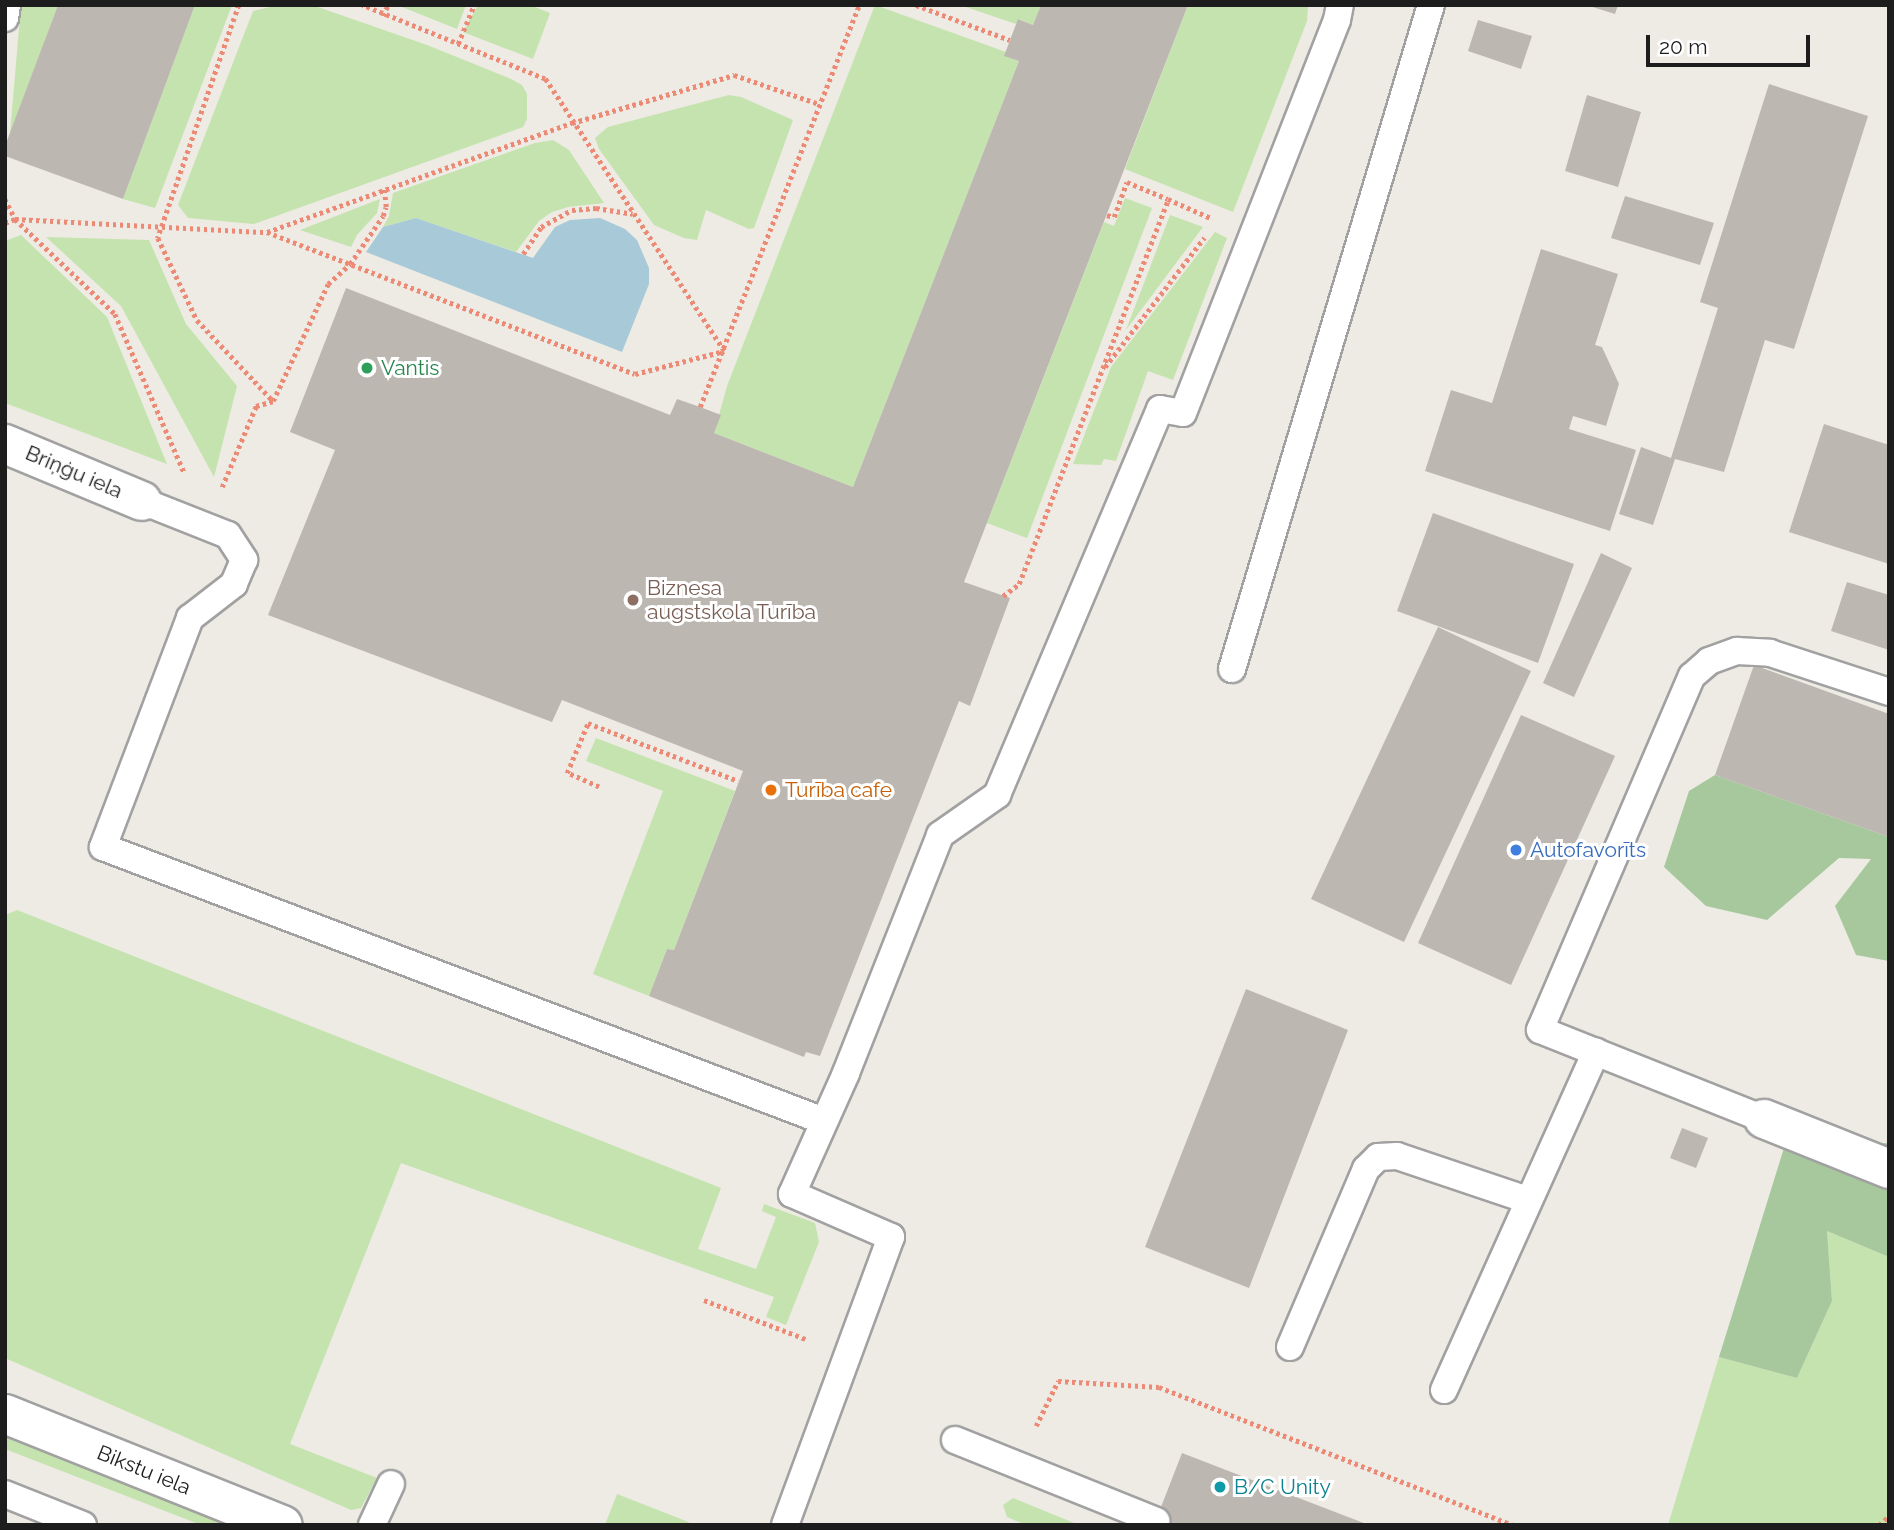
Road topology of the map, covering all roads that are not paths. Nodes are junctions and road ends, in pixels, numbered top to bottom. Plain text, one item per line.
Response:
1 (6, 5) edge
2 (1340, 5) edge
3 (1430, 6) edge
4 (5, 18) edge
5 (5, 444) edge
6 (142, 501) joint
7 (1231, 669) dead end
8 (1889, 692) edge
9 (1596, 1052) junction
10 (1764, 1119) joint
11 (824, 1121) junction
12 (1889, 1169) edge
13 (1528, 1200) junction
14 (1290, 1347) dead end
15 (1444, 1390) dead end
16 (5, 1414) edge
17 (955, 1440) dead end
18 (391, 1484) dead end
19 (5, 1494) edge
20 (1156, 1521) dead end
21 (83, 1525) edge
22 (283, 1525) edge
23 (372, 1525) edge
24 (785, 1525) edge

1 - 4 lane
2 - 11 lane
3 - 7 lane
5 - 6 street, Briņģu iela
6 - 11 lane
8 - 9 lane
9 - 10 lane
9 - 13 lane
10 - 12 street
11 - 24 lane
13 - 14 lane
13 - 15 lane
16 - 22 street, Bikstu iela
17 - 20 lane
18 - 23 lane
19 - 21 lane

